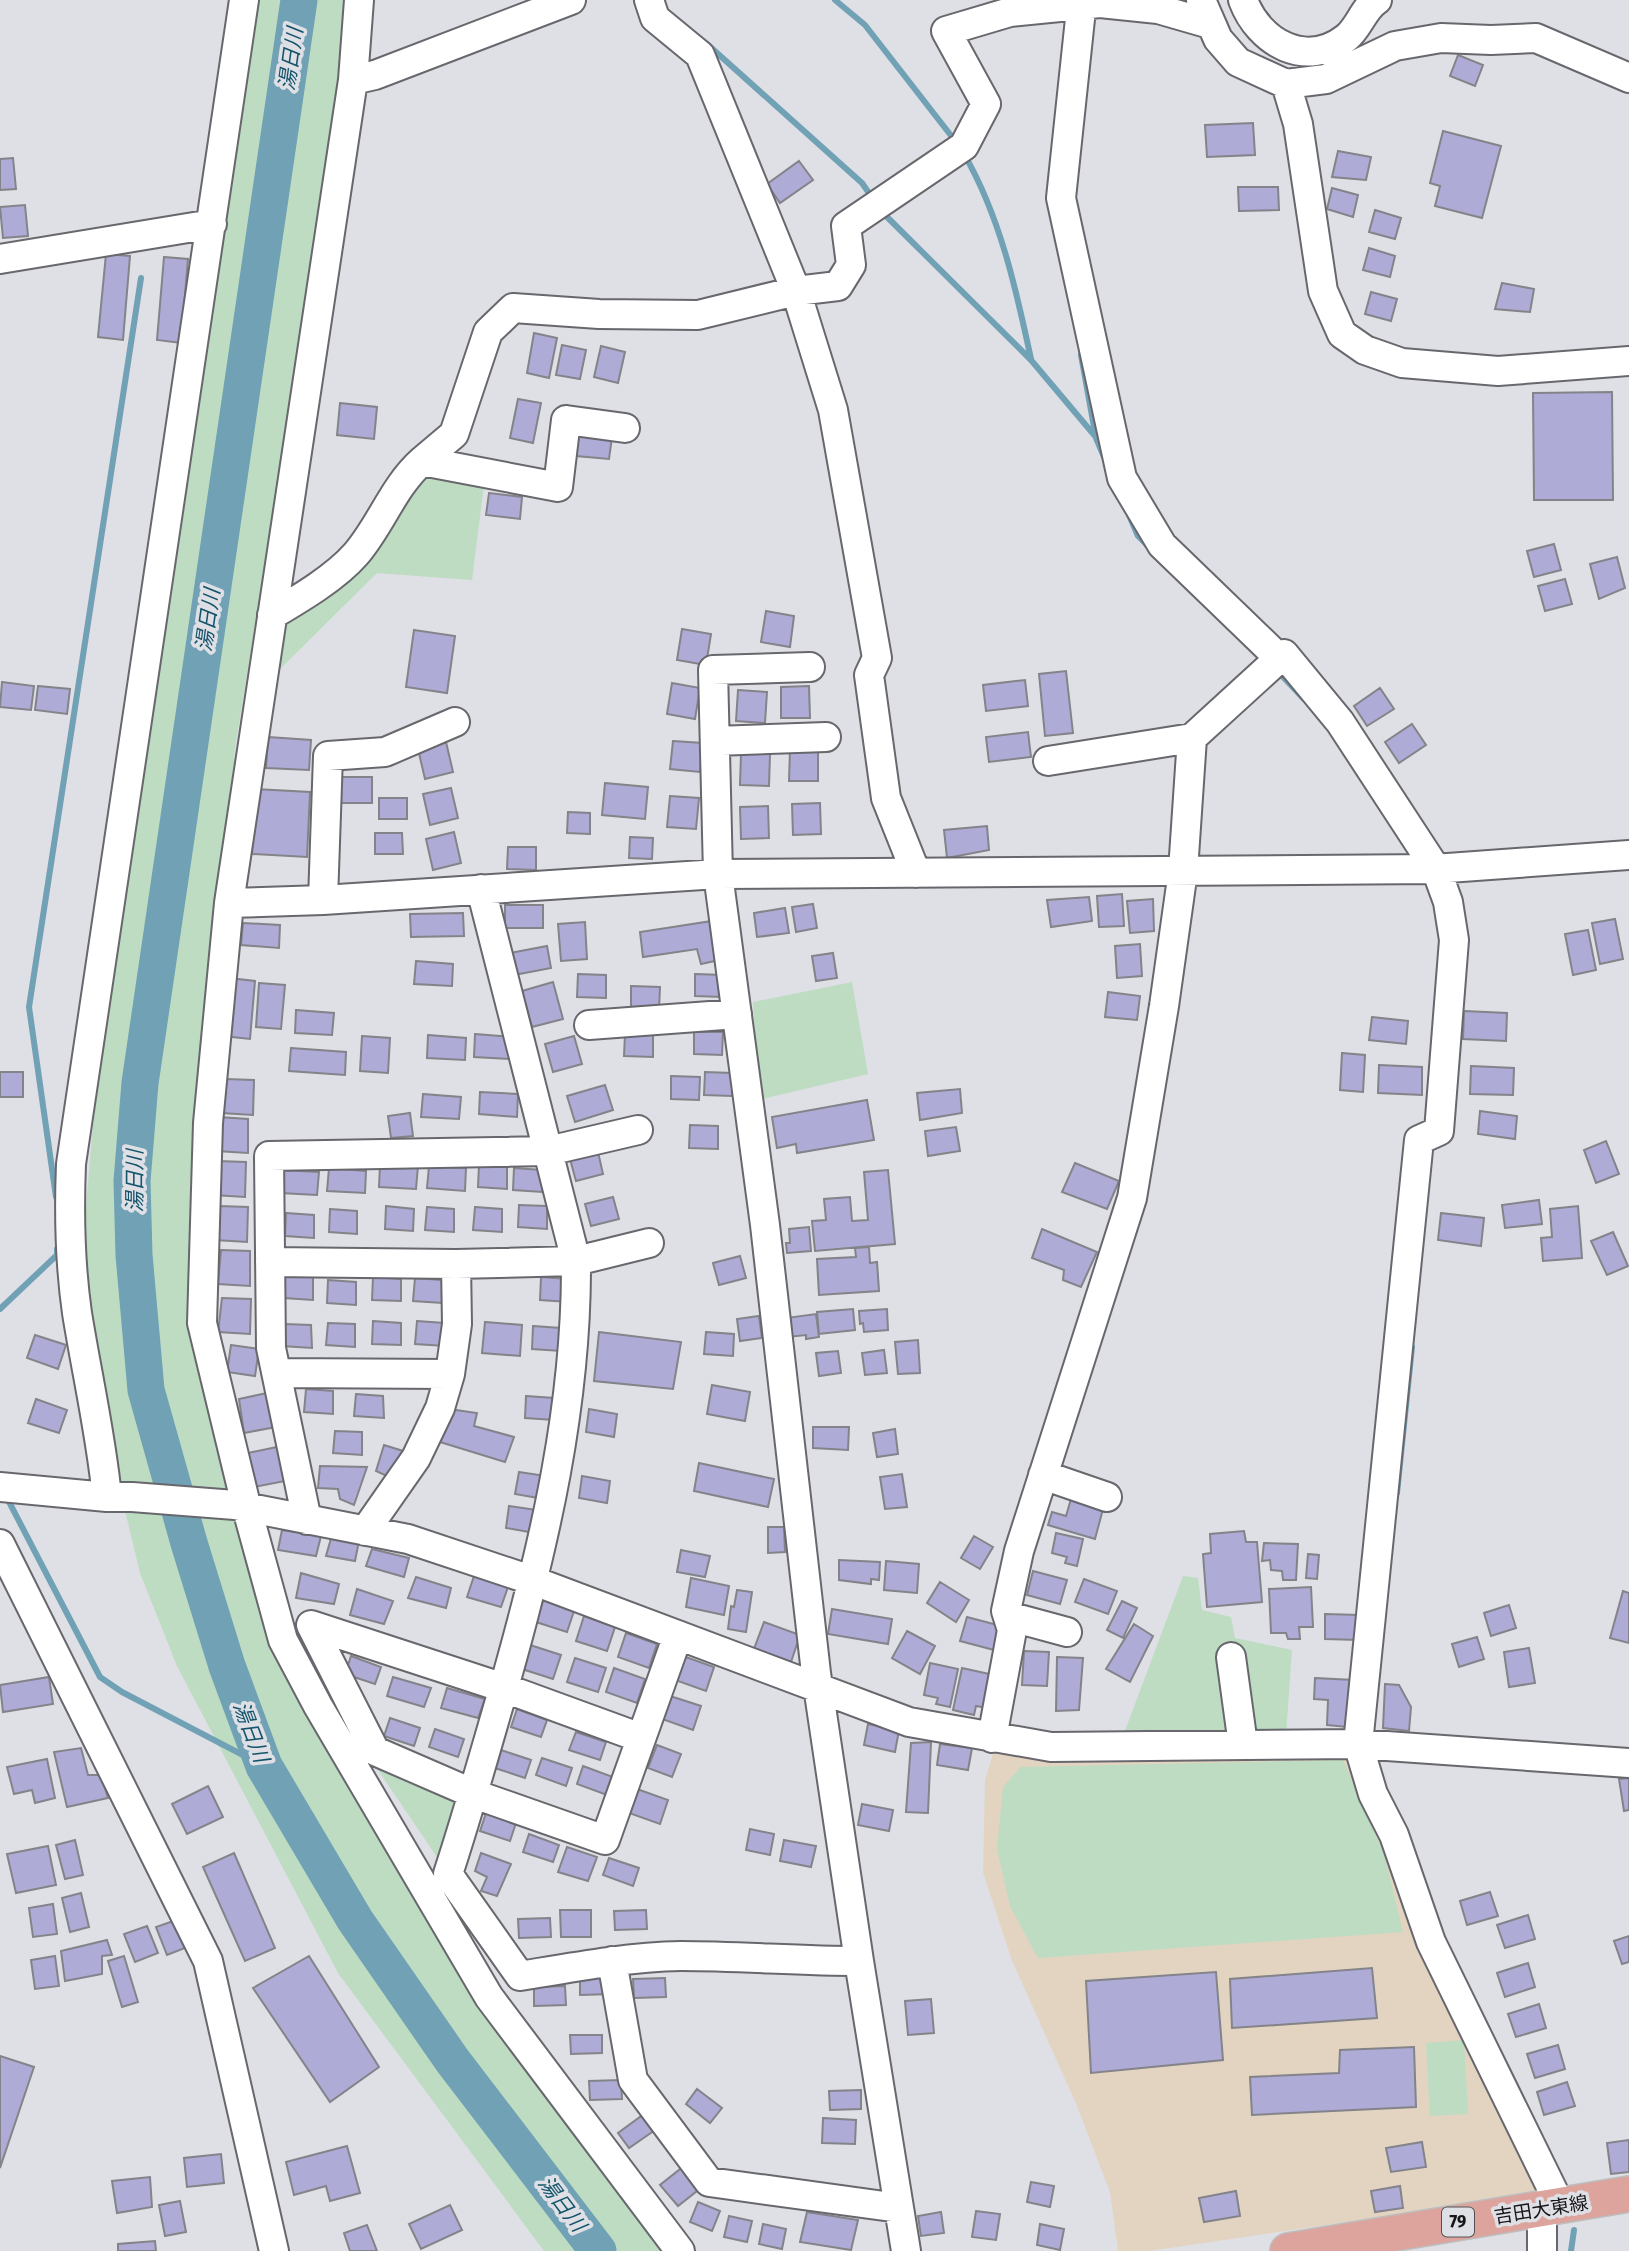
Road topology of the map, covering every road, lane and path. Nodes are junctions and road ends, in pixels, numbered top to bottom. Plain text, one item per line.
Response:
1 (244, 0) edge
2 (359, 0) edge
3 (571, 0) edge
4 (649, 0) edge
5 (1243, 0) edge
6 (1377, 0) edge
7 (1074, 4) edge
8 (1205, 12) edge
9 (1629, 78) edge
10 (353, 80) junction
11 (1286, 84) junction
12 (212, 224) junction
13 (0, 259) edge
14 (796, 291) junction
15 (1629, 361) edge
16 (625, 428) dead end
17 (422, 461) junction
18 (272, 615) junction
19 (1279, 658) junction
20 (810, 667) dead end
21 (455, 722) dead end
22 (826, 737) dead end
23 (1192, 738) junction
24 (715, 741) junction
25 (1048, 761) dead end
26 (1629, 855) edge
27 (1428, 869) junction
28 (1183, 871) junction
29 (916, 873) junction
30 (718, 874) junction
31 (481, 889) junction
32 (323, 900) junction
33 (229, 902) junction
34 (737, 1014) junction
35 (589, 1025) dead end
36 (638, 1130) dead end
37 (548, 1151) junction
38 (649, 1243) dead end
39 (576, 1261) junction
40 (270, 1262) junction
41 (456, 1264) junction
42 (277, 1373) junction
43 (450, 1374) junction
44 (1043, 1475) junction
45 (8, 1488) edge
46 (120, 1497) junction
47 (1107, 1497) dead end
48 (241, 1507) junction
49 (307, 1520) junction
50 (365, 1531) junction
51 (0, 1544) edge
52 (534, 1581) junction
53 (1008, 1616) junction
54 (1067, 1632) dead end
55 (678, 1635) junction
56 (1231, 1657) dead end
57 (504, 1688) junction
58 (820, 1688) junction
59 (641, 1738) junction
60 (992, 1738) junction
61 (1358, 1744) junction
62 (1243, 1745) junction
63 (1629, 1763) edge
64 (474, 1794) junction
65 (612, 1961) junction
66 (859, 1961) junction
67 (1629, 2194) edge
68 (1551, 2207) junction
69 (899, 2208) junction
70 (274, 2251) edge
71 (680, 2251) edge
72 (906, 2251) edge
73 (1288, 2251) edge
74 (1542, 2251) edge

1 - 12 street
2 - 10 street
3 - 10 street
4 - 14 street
5 - 6 street
7 - 8 street
7 - 14 street
7 - 19 street
8 - 11 street
9 - 11 street
10 - 18 street
11 - 15 street
12 - 13 street
12 - 46 street
14 - 17 street
14 - 29 street
16 - 17 street
17 - 18 street
18 - 33 street
19 - 23 street
19 - 27 street
20 - 24 street
21 - 32 street
22 - 24 street
23 - 25 street
23 - 28 street
24 - 30 street
26 - 27 street
27 - 28 street
27 - 61 street
28 - 29 street
28 - 44 street
29 - 30 street
30 - 31 street
30 - 34 street
31 - 32 street
31 - 37 street
32 - 33 street
33 - 48 street
34 - 35 street
34 - 58 street
36 - 37 street
37 - 39 street
37 - 40 street
38 - 39 street
39 - 41 street
39 - 52 street
40 - 41 street
40 - 42 street
41 - 43 street
42 - 43 street
42 - 49 street
43 - 50 street
44 - 47 street
44 - 53 street
45 - 46 street
46 - 48 street
48 - 49 street
48 - 71 street
49 - 50 street
50 - 52 street
51 - 70 street
52 - 55 street
52 - 57 street
53 - 54 street
53 - 60 street
55 - 58 street
55 - 59 street
56 - 62 street
57 - 59 street
57 - 64 street
57 - 64 street
58 - 60 street
58 - 66 street
59 - 64 street
60 - 62 street
61 - 62 street
61 - 63 street
61 - 68 street
64 - 65 street
65 - 66 street
65 - 69 street
66 - 69 street
67 - 68 main road, 吉田大東線 / 79
68 - 73 main road, 吉田大東線 / 79
68 - 74 street
69 - 72 street

